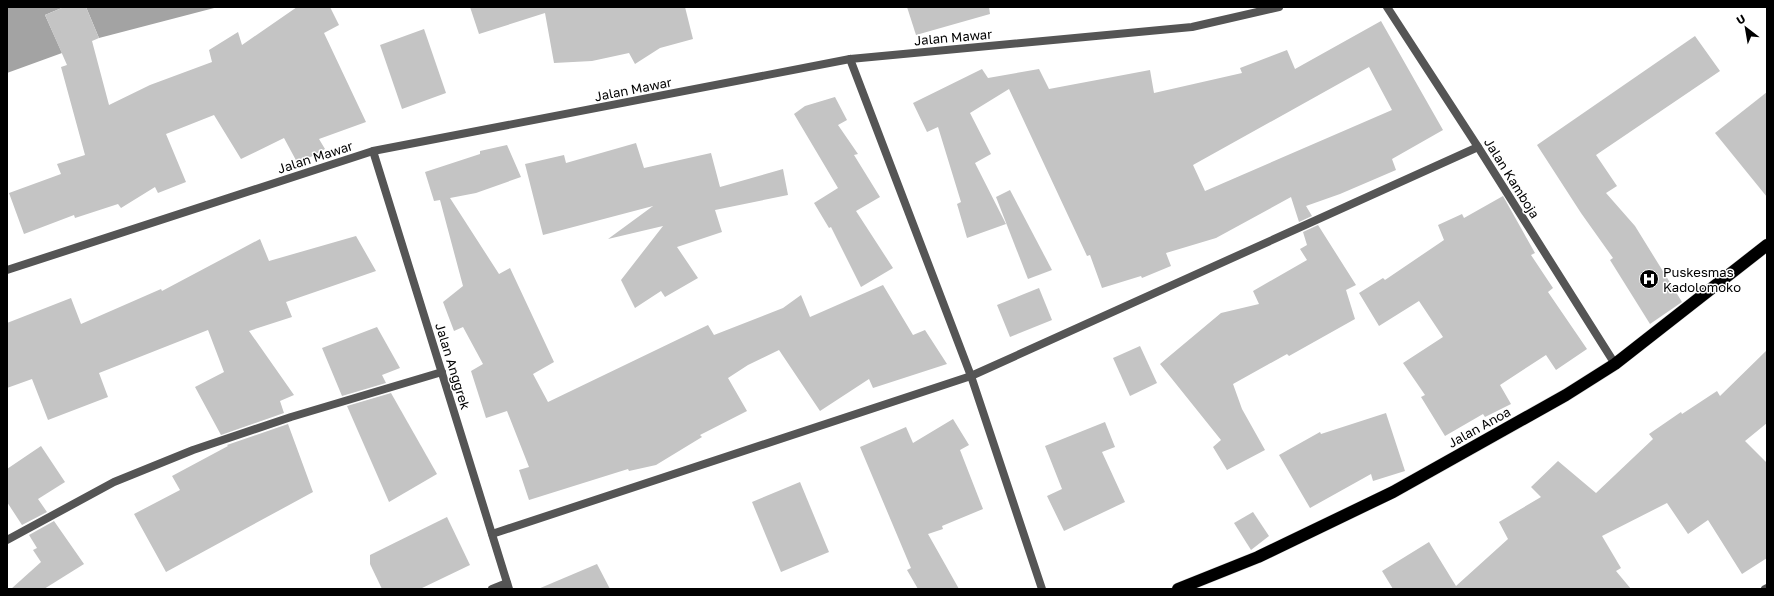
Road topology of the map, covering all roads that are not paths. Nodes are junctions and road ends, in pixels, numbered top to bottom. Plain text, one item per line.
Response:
1 (1279, 7) edge
2 (1387, 7) edge
3 (850, 59) junction
4 (1478, 147) junction
5 (372, 151) junction
6 (1767, 245) edge
7 (7, 270) edge
8 (1615, 364) junction
9 (442, 372) junction
10 (971, 376) junction
11 (492, 534) junction
12 (7, 540) edge
13 (508, 586) edge
14 (492, 589) edge
15 (1042, 589) edge
16 (1178, 589) edge

1 - 3 street, Jalan Mawar
2 - 4 street, Jalan Kamboja
3 - 5 street, Jalan Mawar
3 - 10 street
4 - 8 street, Jalan Kamboja
4 - 10 street
5 - 7 street, Jalan Mawar
5 - 9 street, Jalan Anggrek
6 - 8 highway, Jalan Anoa
8 - 16 highway, Jalan Anoa
9 - 11 street, Jalan Anggrek
9 - 12 street
10 - 11 street
10 - 15 street
11 - 13 street, Jalan Anggrek
13 - 14 street

